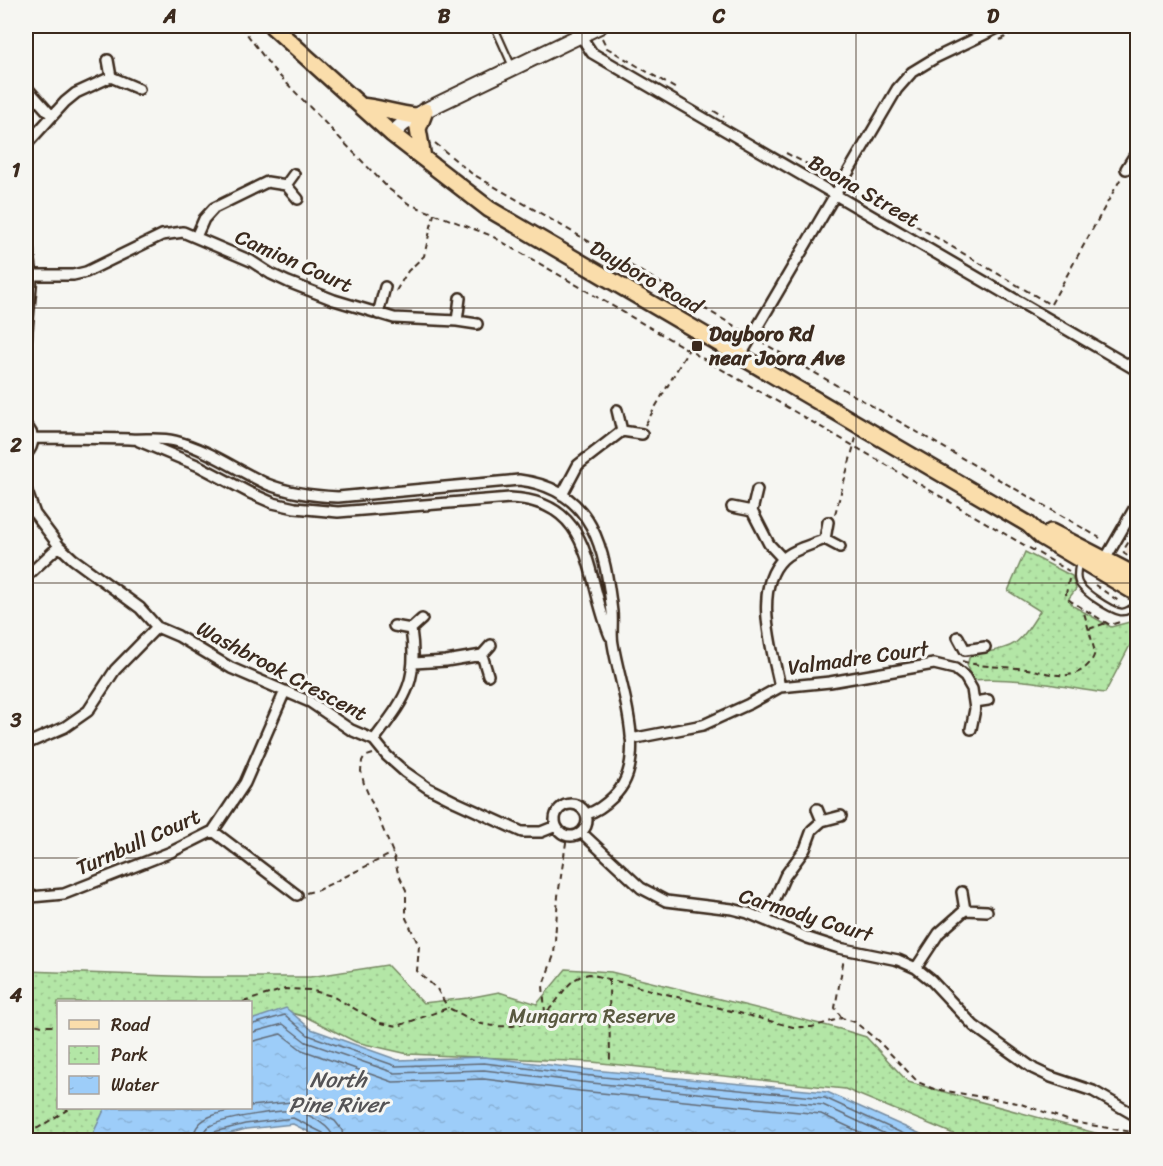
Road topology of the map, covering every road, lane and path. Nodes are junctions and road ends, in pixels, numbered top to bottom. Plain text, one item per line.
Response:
1 (241, 26) edge
2 (272, 26) edge
3 (494, 26) edge
4 (1002, 26) edge
5 (1026, 26) edge
6 (600, 30) edge
7 (580, 35) junction
8 (993, 42) dead end
9 (108, 60) dead end
10 (512, 66) junction
11 (111, 76) junction
12 (26, 87) edge
13 (139, 89) dead end
14 (681, 92) dead end
15 (361, 106) junction
16 (708, 109) dead end
17 (420, 113) junction
18 (51, 115) junction
19 (730, 123) dead end
20 (392, 134) junction
21 (433, 141) dead end
22 (26, 145) edge
23 (780, 150) dead end
24 (1137, 150) edge
25 (423, 158) junction
26 (1126, 169) joint
27 (294, 174) dead end
28 (834, 178) dead end
29 (286, 185) junction
30 (852, 189) dead end
31 (835, 195) junction
32 (298, 200) dead end
33 (434, 214) junction
34 (26, 233) edge
35 (196, 237) junction
36 (32, 275) junction
37 (385, 287) dead end
38 (460, 298) dead end
39 (382, 300) junction
40 (1051, 305) junction
41 (378, 314) junction
42 (1044, 317) junction
43 (457, 321) junction
44 (477, 324) dead end
45 (699, 332) junction
46 (745, 332) dead end
47 (758, 339) dead end
48 (26, 341) edge
49 (688, 351) junction
50 (741, 355) junction
51 (1137, 371) edge
52 (617, 410) dead end
53 (860, 424) junction
54 (26, 426) edge
55 (622, 431) junction
56 (642, 434) joint
57 (33, 438) junction
58 (134, 439) junction
59 (853, 447) junction
60 (26, 454) edge
61 (26, 489) edge
62 (757, 489) dead end
63 (562, 495) junction
64 (1137, 502) edge
65 (732, 507) dead end
66 (752, 511) junction
67 (828, 522) joint
68 (1028, 524) junction
69 (1137, 527) edge
70 (1100, 538) dead end
71 (825, 539) junction
72 (58, 546) junction
73 (840, 547) dead end
74 (783, 559) junction
75 (1134, 560) dead end
76 (1101, 566) junction
77 (1078, 567) junction
78 (26, 577) edge
79 (1137, 577) edge
80 (1137, 594) edge
81 (1137, 603) edge
82 (1083, 609) junction
83 (1129, 610) junction
84 (422, 619) dead end
85 (1106, 623) junction
86 (394, 626) dead end
87 (157, 627) junction
88 (1089, 628) junction
89 (411, 629) junction
90 (958, 637) dead end
91 (612, 642) junction
92 (491, 645) dead end
93 (985, 647) dead end
94 (965, 650) junction
95 (482, 655) junction
96 (414, 663) junction
97 (957, 664) junction
98 (488, 675) dead end
99 (780, 687) junction
100 (285, 691) junction
101 (988, 700) dead end
102 (975, 702) junction
103 (971, 729) dead end
104 (632, 739) junction
105 (374, 740) junction
106 (26, 744) edge
107 (383, 750) junction
108 (817, 808) dead end
109 (587, 814) junction
110 (840, 816) dead end
111 (822, 821) junction
112 (556, 826) junction
113 (213, 831) junction
114 (582, 833) junction
115 (567, 836) junction
116 (393, 853) junction
117 (962, 892) dead end
118 (297, 895) joint
119 (31, 897) dead end
120 (965, 910) junction
121 (987, 911) dead end
122 (766, 919) junction
123 (846, 949) junction
124 (916, 968) junction
125 (609, 980) junction
126 (246, 1001) edge
127 (448, 1008) junction
128 (545, 1013) junction
129 (842, 1018) junction
130 (26, 1022) edge
131 (57, 1026) edge
132 (610, 1063) dead end
133 (67, 1109) edge
134 (1137, 1117) edge
135 (26, 1131) edge
136 (1137, 1133) edge

1 - 33 path
2 - 15 main road, Dayboro Road
3 - 10 lane
4 - 31 street
5 - 8 path
6 - 7 street
6 - 14 path
7 - 10 street
7 - 31 street, Boona Street
9 - 11 street
10 - 17 street
11 - 13 street
11 - 18 street
12 - 18 street
15 - 17 main road
15 - 20 main road, Dayboro Road
16 - 19 path
17 - 20 street
17 - 25 main road
18 - 22 street
20 - 25 main road, Dayboro Road
21 - 46 path
23 - 28 path
24 - 26 street
25 - 45 main road, Dayboro Road
26 - 40 path
27 - 29 street
29 - 32 street
29 - 35 street, Camion Court
30 - 40 path
31 - 42 street, Boona Street
31 - 50 street
33 - 39 path
33 - 49 path
34 - 36 street
35 - 36 street, Camion Court
35 - 41 street, Camion Court
36 - 48 street
37 - 39 street, Camion Court
38 - 43 street
39 - 41 street, Camion Court
40 - 42 path
41 - 43 street, Camion Court
42 - 51 street, Boona Street
43 - 44 street, Camion Court
45 - 49 path
45 - 50 main road, Dayboro Road
47 - 70 path
49 - 56 path
49 - 59 path
50 - 53 main road, Dayboro Road
52 - 55 street
53 - 59 path
53 - 68 main road, Dayboro Road
54 - 57 street
55 - 56 street
55 - 63 street
57 - 58 street
57 - 60 street
58 - 63 street
58 - 91 street
59 - 67 path
59 - 82 path
61 - 72 street, Washbrook Crescent
62 - 66 street
63 - 91 street
64 - 76 street
65 - 66 street
66 - 74 street
67 - 71 street
68 - 76 main road, Dayboro Road
68 - 77 main road, Dayboro Road
69 - 75 path
71 - 73 street
71 - 74 street
72 - 78 street
72 - 87 street, Washbrook Crescent
74 - 99 street
76 - 77 main road, Dayboro Road
76 - 79 main road, Dayboro Road
76 - 80 main road, Dayboro Road
77 - 83 path
77 - 83 lane
81 - 83 lane
82 - 85 path
82 - 88 path
83 - 85 path
84 - 89 street
85 - 88 path
86 - 89 street
87 - 100 street, Washbrook Crescent
87 - 106 street
88 - 97 path
89 - 96 street
90 - 94 street, Valmadre Court
91 - 104 street
92 - 95 street
93 - 94 street
94 - 97 street, Valmadre Court
95 - 96 street
95 - 98 street
96 - 105 street
97 - 99 street, Valmadre Court
97 - 102 street, Valmadre Court
99 - 104 street, Valmadre Court
100 - 105 street, Washbrook Crescent
100 - 113 street, Turnbull Court
101 - 102 street
102 - 103 street
104 - 109 street
105 - 107 street, Washbrook Crescent
107 - 112 street, Washbrook Crescent
107 - 116 path
108 - 111 street
109 - 112 street
109 - 114 street
110 - 111 street
111 - 122 street
112 - 115 street
113 - 118 street
113 - 119 street, Turnbull Court
114 - 115 street
114 - 122 street, Carmody Court
115 - 128 path
116 - 118 path
116 - 127 path
117 - 120 street
120 - 121 street
120 - 124 street
122 - 123 street, Carmody Court
123 - 124 street, Carmody Court
123 - 129 path
124 - 134 street, Carmody Court
125 - 128 path
125 - 129 path
125 - 132 path
126 - 127 path
127 - 128 path
129 - 136 path
130 - 131 path
133 - 135 path

